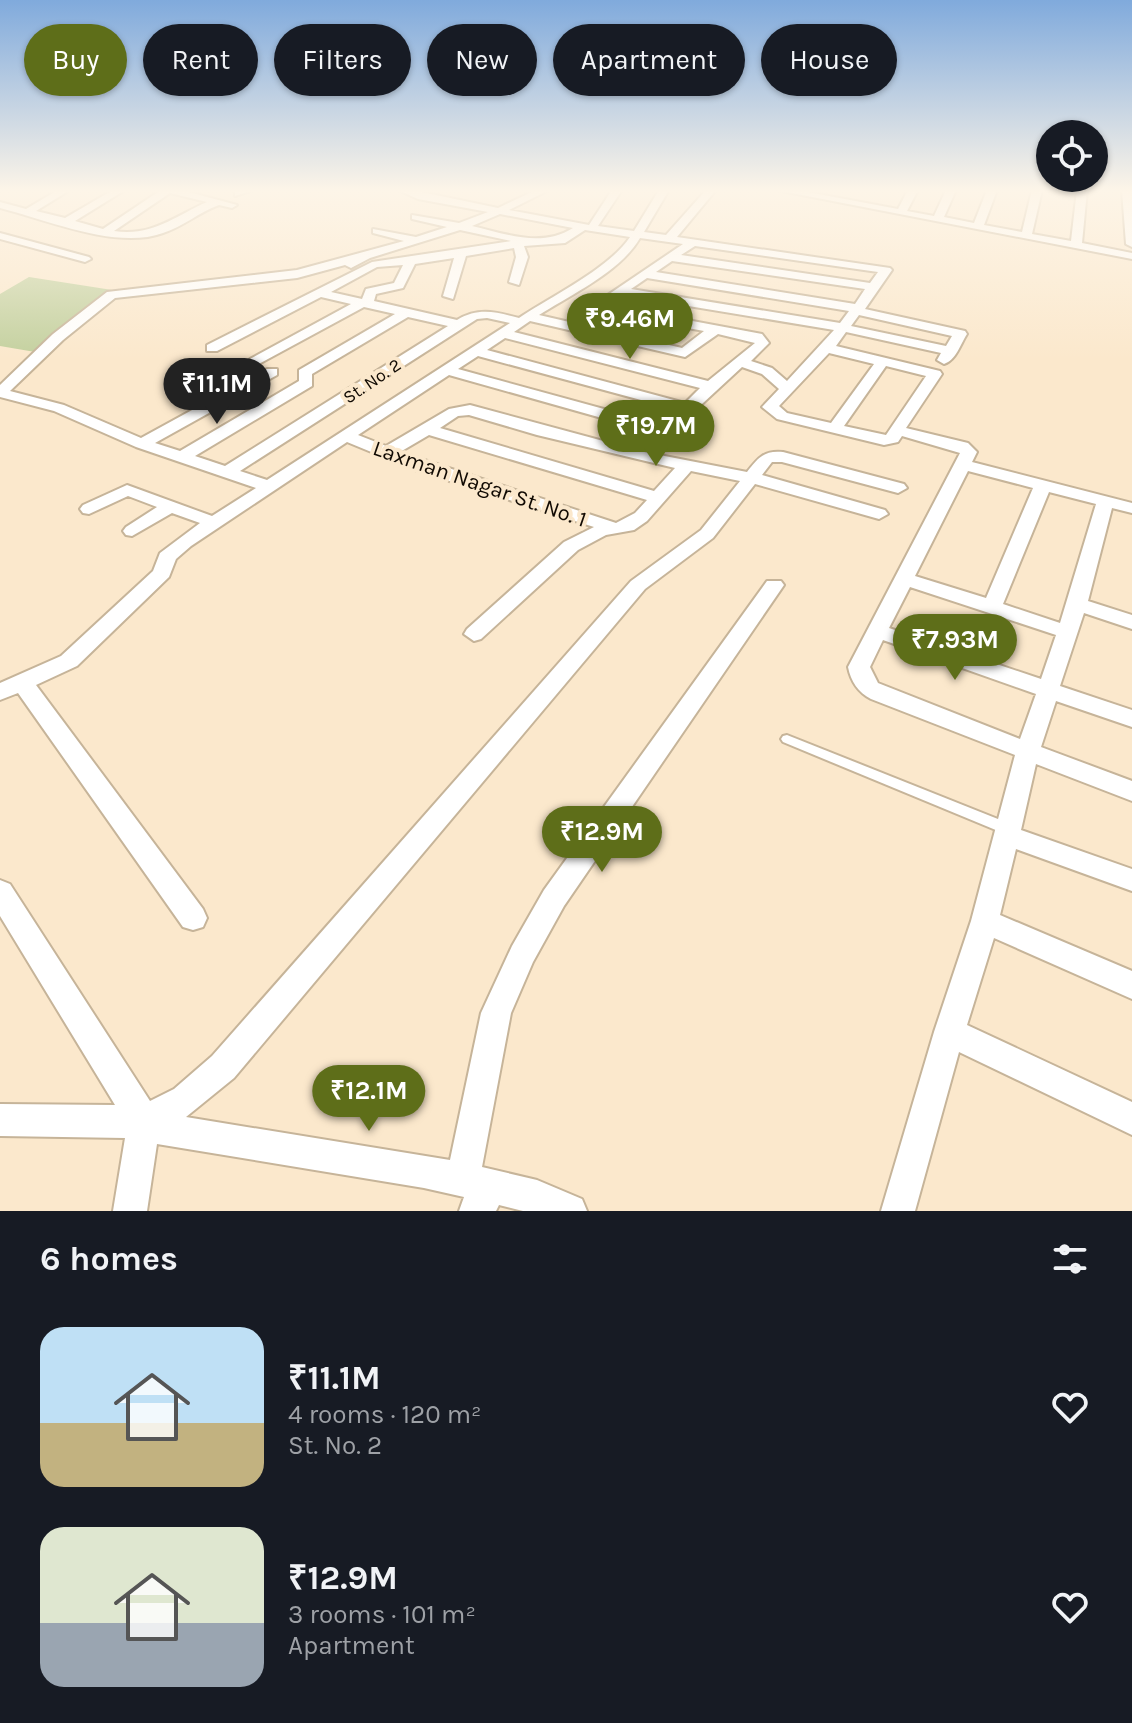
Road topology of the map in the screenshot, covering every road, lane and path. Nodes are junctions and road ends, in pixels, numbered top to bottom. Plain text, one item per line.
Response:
1 (39, 247) edge
2 (396, 247) edge
3 (441, 247) edge
4 (505, 247) edge
5 (523, 247) edge
6 (630, 247) edge
7 (686, 247) edge
8 (724, 247) edge
9 (1084, 247) edge
10 (467, 254) junction
11 (1132, 256) edge
12 (669, 257) junction
13 (85, 259) dead end
14 (410, 262) junction
15 (364, 264) junction
16 (645, 274) junction
17 (515, 282) dead end
18 (709, 286) junction
19 (875, 287) junction
20 (620, 291) junction
21 (320, 293) junction
22 (449, 296) dead end
23 (365, 303) junction
24 (687, 303) junction
25 (858, 310) junction
26 (405, 313) junction
27 (525, 319) junction
28 (458, 324) junction
29 (844, 328) junction
30 (714, 330) junction
31 (502, 333) junction
32 (212, 348) dead end
33 (826, 348) junction
34 (475, 351) junction
35 (951, 351) junction
36 (883, 361) junction
37 (255, 362) dead end
38 (740, 362) junction
39 (446, 370) junction
40 (272, 372) dead end
41 (935, 374) junction
42 (710, 386) junction
43 (787, 389) junction
44 (687, 408) junction
45 (835, 428) junction
46 (427, 429) junction
47 (897, 430) junction
48 (346, 436) junction
49 (142, 444) junction
50 (387, 453) junction
51 (181, 458) junction
52 (965, 465) junction
53 (686, 466) junction
54 (228, 472) junction
55 (752, 478) junction
56 (1043, 485) junction
57 (268, 486) junction
58 (898, 488) dead end
59 (658, 498) junction
60 (1105, 502) junction
61 (171, 506) junction
62 (1132, 508) edge
63 (89, 509) dead end
64 (879, 514) dead end
65 (213, 522) junction
66 (614, 528) junction
67 (132, 531) dead end
68 (903, 578) junction
69 (774, 585) dead end
70 (1077, 604) junction
71 (992, 607) junction
72 (1132, 622) edge
73 (878, 631) junction
74 (1067, 632) junction
75 (474, 634) dead end
76 (12, 688) edge
77 (1047, 689) junction
78 (1132, 719) edge
79 (787, 739) dead end
80 (1027, 753) junction
81 (1132, 791) edge
82 (1009, 833) junction
83 (1132, 880) edge
84 (0, 892) edge
85 (193, 918) dead end
86 (985, 921) junction
87 (1132, 985) edge
88 (949, 1032) junction
89 (1132, 1119) edge
90 (0, 1120) edge
91 (144, 1122) junction
92 (476, 1192) edge
93 (130, 1211) edge
94 (570, 1211) edge
95 (898, 1211) edge

1 - 13 street
2 - 15 street
3 - 10 street
4 - 10 street
5 - 17 street
6 - 27 street
7 - 12 street
8 - 19 street
9 - 11 street
10 - 14 street
10 - 22 street
12 - 16 street
12 - 19 street
14 - 15 street
14 - 23 street
15 - 21 street
15 - 49 street
16 - 18 street
16 - 20 street
18 - 24 street
18 - 25 street
19 - 25 street
20 - 24 street
20 - 30 street
21 - 23 street
21 - 32 street
23 - 26 street
23 - 37 street
24 - 29 street
25 - 29 street
25 - 35 street
26 - 28 street
26 - 51 street
27 - 28 street, St. No. 2
27 - 30 street, St. No. 2
27 - 31 street
28 - 54 street, St. No. 2
29 - 33 street
29 - 35 street
30 - 38 street
31 - 34 street
31 - 42 street
33 - 36 street
33 - 43 street
34 - 39 street
34 - 44 street
35 - 41 street
36 - 41 street
36 - 45 street
38 - 42 street
38 - 43 street
39 - 44 street
39 - 48 street
40 - 49 street
41 - 47 street
42 - 44 street
43 - 45 street
45 - 47 street
46 - 50 street
46 - 53 street
46 - 59 street
47 - 52 street
48 - 50 street, Laxman Nagar St. No. 1
48 - 57 street
49 - 51 street
50 - 66 street, Laxman Nagar St. No. 1
51 - 54 street
52 - 56 street
52 - 68 street
53 - 55 street
53 - 59 street
54 - 57 street
55 - 58 street
55 - 64 street
55 - 91 street
56 - 60 street
56 - 71 street
57 - 65 street
59 - 66 street
60 - 62 street
60 - 70 street
61 - 63 street
61 - 65 street
61 - 67 street
65 - 76 street
66 - 75 street
68 - 71 street
68 - 73 street
69 - 92 street
70 - 72 street
70 - 74 street
71 - 74 street
73 - 77 street
73 - 80 street
74 - 77 street
76 - 85 street
77 - 78 street
77 - 80 street
79 - 82 lane
80 - 81 street
80 - 82 street
82 - 83 street
82 - 86 street
84 - 91 street
86 - 87 street
86 - 88 street
88 - 89 street
88 - 95 street
90 - 91 street
91 - 92 street
91 - 93 street
92 - 94 street

